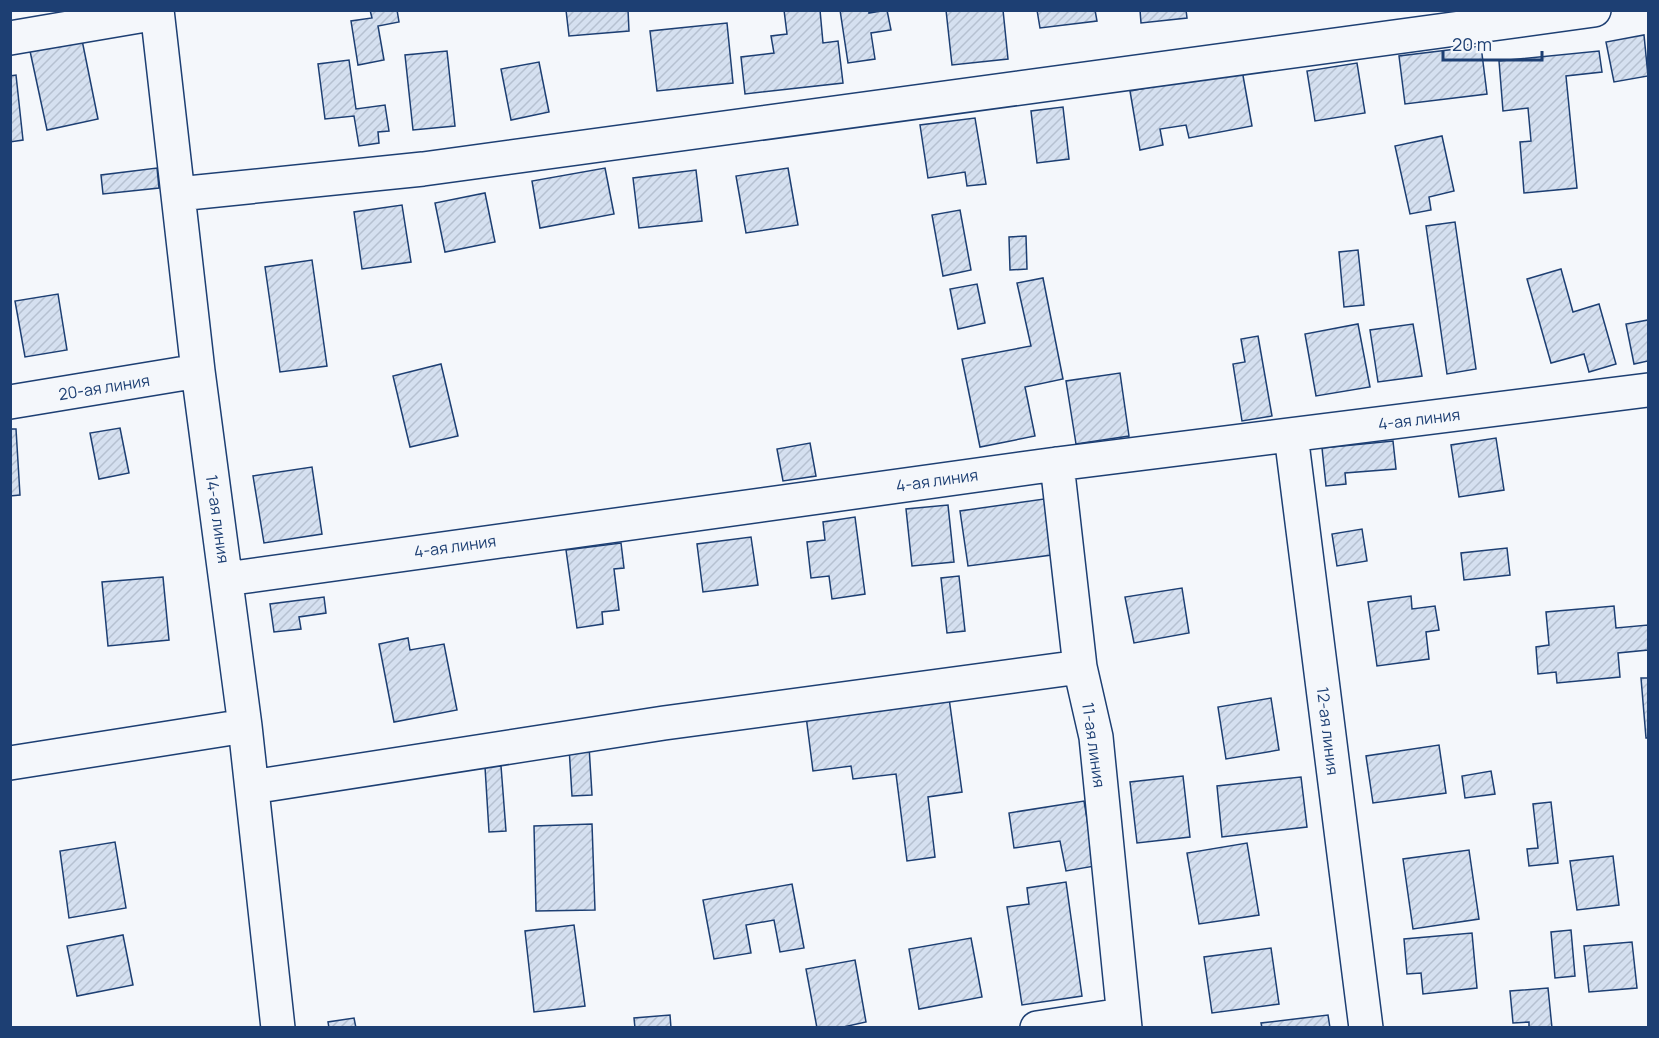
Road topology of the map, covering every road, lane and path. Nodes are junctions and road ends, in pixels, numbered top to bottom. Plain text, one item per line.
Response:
1 (1594, 10) edge
2 (157, 12) edge
3 (10, 38) edge
4 (178, 194) junction
5 (198, 371) junction
6 (1648, 390) edge
7 (10, 402) edge
8 (1291, 435) junction
9 (1057, 464) junction
10 (226, 579) junction
11 (1080, 667) junction
12 (245, 726) junction
13 (10, 763) edge
14 (252, 787) junction
15 (1123, 1021) edge
16 (278, 1028) edge
17 (1037, 1028) edge
18 (1366, 1028) edge

1 - 4 street
2 - 3 street
2 - 4 street, 14-ая линия
4 - 5 street, 14-ая линия
5 - 7 street, 20-ая линия
5 - 10 street, 14-ая линия
6 - 8 street, 4-ая линия
8 - 9 street, 4-ая линия
8 - 18 street, 12-ая линия
9 - 10 street, 4-ая линия
9 - 11 street, 11-ая линия
10 - 12 street, 14-ая линия
11 - 14 street
11 - 15 street, 11-ая линия
12 - 13 street
12 - 14 street, 14-ая линия
14 - 16 street, 14-ая линия
15 - 17 street

